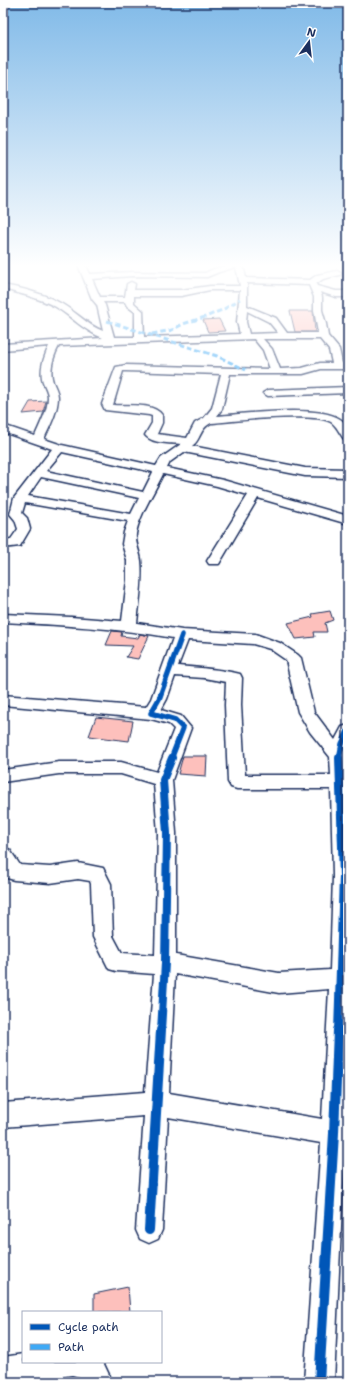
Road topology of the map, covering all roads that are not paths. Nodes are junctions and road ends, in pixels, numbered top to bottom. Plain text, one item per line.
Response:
1 (92, 330) edge
2 (108, 330) edge
3 (140, 330) edge
4 (243, 330) edge
5 (282, 330) edge
6 (322, 330) edge
7 (257, 336) junction
8 (284, 336) junction
9 (323, 336) junction
10 (246, 337) junction
11 (110, 339) junction
12 (140, 341) junction
13 (55, 344) junction
14 (3, 348) edge
15 (337, 355) junction
16 (348, 362) edge
17 (348, 366) edge
18 (276, 371) junction
19 (226, 372) junction
20 (348, 390) edge
21 (268, 393) dead end
22 (208, 420) junction
23 (3, 428) edge
24 (348, 437) edge
25 (38, 441) junction
26 (187, 445) junction
27 (59, 448) junction
28 (159, 469) junction
29 (348, 473) edge
30 (39, 474) junction
31 (255, 493) junction
32 (146, 496) junction
33 (20, 498) junction
34 (135, 518) junction
35 (348, 520) edge
36 (3, 544) edge
37 (214, 561) dead end
38 (3, 618) edge
39 (129, 626) junction
40 (182, 635) junction
41 (169, 671) junction
42 (3, 700) edge
43 (151, 713) junction
44 (348, 731) edge
45 (339, 756) junction
46 (3, 779) edge
47 (163, 780) junction
48 (340, 782) junction
49 (3, 855) edge
50 (166, 963) junction
51 (340, 979) junction
52 (342, 1070) edge
53 (156, 1102) junction
54 (3, 1115) edge
55 (334, 1133) junction
56 (149, 1230) dead end
57 (61, 1363) edge
58 (81, 1363) edge
59 (3, 1371) edge
60 (96, 1382) edge
61 (319, 1382) edge

1 - 11 street
2 - 11 street
3 - 12 street
4 - 10 street
5 - 8 street
6 - 9 street
7 - 8 street
7 - 10 street
7 - 18 street
8 - 9 street
9 - 15 street
10 - 12 street
11 - 12 street
11 - 13 street
13 - 14 street
13 - 25 street
15 - 16 street
15 - 17 street
15 - 18 street
18 - 19 street
19 - 22 street
19 - 26 street
20 - 21 street
22 - 24 street
22 - 26 street
23 - 25 street
25 - 27 street
26 - 28 street
26 - 29 street
27 - 28 street
27 - 30 street
28 - 31 street
28 - 32 street
30 - 32 street
30 - 33 street
31 - 35 street
31 - 37 street
32 - 34 street
33 - 34 street
33 - 36 street
34 - 39 street
38 - 39 street
39 - 40 street
40 - 41 street
40 - 45 street
41 - 43 street
41 - 48 street
42 - 43 street
43 - 47 street
44 - 45 street
45 - 48 street
46 - 47 street
47 - 50 street
48 - 51 street
49 - 50 street
50 - 51 street
50 - 53 street
51 - 52 street
52 - 55 street
53 - 54 street
53 - 55 street
53 - 56 street
55 - 61 street
57 - 59 street
58 - 60 street

